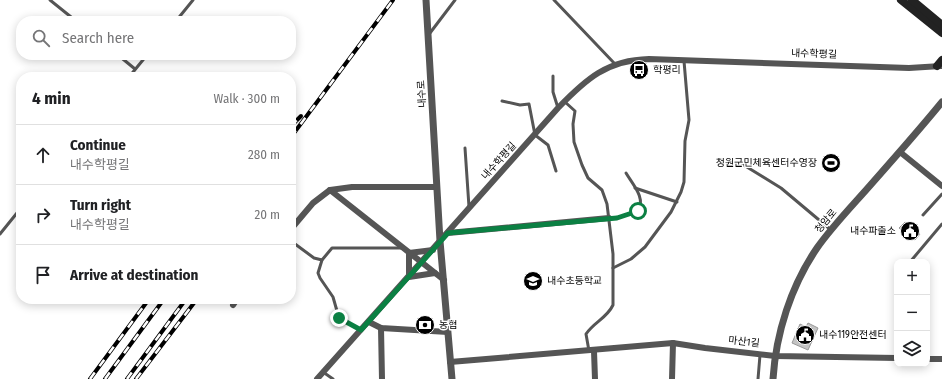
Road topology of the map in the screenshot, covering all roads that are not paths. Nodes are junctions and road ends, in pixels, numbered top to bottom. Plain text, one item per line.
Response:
1 (50, 0) edge
2 (193, 0) edge
3 (426, 0) edge
4 (455, 0) edge
5 (554, 0) edge
6 (901, 0) edge
7 (912, 0) edge
8 (70, 16) edge
9 (180, 16) edge
10 (942, 25) edge
11 (428, 34) junction
12 (942, 34) edge
13 (124, 60) edge
14 (143, 60) edge
15 (684, 61) junction
16 (615, 64) junction
17 (940, 64) edge
18 (135, 69) junction
19 (133, 72) edge
20 (553, 76) dead end
21 (502, 101) dead end
22 (565, 102) junction
23 (942, 102) edge
24 (558, 108) junction
25 (535, 135) junction
26 (465, 148) dead end
27 (900, 152) junction
28 (742, 164) dead end
29 (556, 171) dead end
30 (626, 173) dead end
31 (942, 186) edge
32 (437, 187) junction
33 (635, 188) junction
34 (330, 190) junction
35 (942, 194) edge
36 (678, 202) junction
37 (469, 209) junction
38 (16, 214) edge
39 (923, 215) dead end
40 (608, 218) junction
41 (296, 223) edge
42 (942, 224) edge
43 (831, 230) junction
44 (448, 233) junction
45 (0, 234) edge
46 (440, 241) junction
47 (296, 245) edge
48 (403, 248) junction
49 (433, 250) junction
50 (409, 253) junction
51 (913, 259) edge
52 (322, 260) junction
53 (422, 263) junction
54 (613, 268) junction
55 (435, 273) junction
56 (409, 277) junction
57 (444, 280) junction
58 (369, 322) junction
59 (381, 328) junction
60 (361, 330) junction
61 (448, 332) junction
62 (673, 343) junction
63 (591, 351) junction
64 (761, 353) junction
65 (774, 356) junction
66 (894, 358) edge
67 (930, 359) edge
68 (942, 359) edge
69 (450, 362) junction
70 (323, 372) junction
71 (317, 379) edge
72 (333, 379) edge
73 (382, 379) edge
74 (452, 379) edge
75 (594, 379) edge
76 (672, 379) edge
77 (758, 379) edge
78 (773, 379) edge

1 - 8 lane
2 - 9 lane
3 - 11 street, 내수로
4 - 11 lane
5 - 16 lane
6 - 12 main road
7 - 10 main road
11 - 32 street, 내수로
13 - 18 lane
14 - 18 lane
15 - 16 street, 내수학평길
15 - 17 street, 내수학평길
15 - 36 lane
16 - 22 street, 내수학평길
18 - 19 lane
20 - 24 lane
21 - 25 lane
22 - 24 street, 내수학평길
22 - 40 lane
23 - 27 street, 청암로
24 - 25 street, 내수학평길
25 - 29 lane
25 - 37 street, 내수학평길
26 - 37 lane
27 - 31 street
27 - 43 street, 청암로
28 - 43 lane
30 - 33 lane
32 - 34 street
32 - 46 street, 내수로
33 - 36 lane
33 - 40 lane
34 - 41 street
34 - 48 street
35 - 39 lane
36 - 54 lane
37 - 44 street, 내수학평길
38 - 45 lane
40 - 44 street
40 - 54 lane
42 - 51 lane
43 - 65 street, 청암로
44 - 46 street, 내수학평길
46 - 49 street, 내수학평길
46 - 57 street, 내수로
47 - 52 lane
48 - 50 street
48 - 52 lane
49 - 50 street
49 - 53 street, 내수학평길
50 - 53 street
50 - 56 street
52 - 60 lane
53 - 55 street
53 - 56 street, 내수학평길
54 - 63 lane
55 - 56 street
55 - 57 street
56 - 58 street, 내수학평길
57 - 61 street, 내수로
58 - 59 street
58 - 60 street, 내수학평길
59 - 61 street
59 - 73 street
60 - 70 street, 내수학평길
61 - 69 street, 내수로
62 - 63 street, 마산1길
62 - 64 street, 마산1길
62 - 76 street
63 - 69 street, 마산1길
63 - 75 street
64 - 65 street, 마산1길
64 - 77 lane
65 - 66 street, 마산1길
65 - 78 street, 청암로
67 - 68 street
69 - 74 street, 내수로
70 - 71 street, 내수학평길
70 - 72 lane

